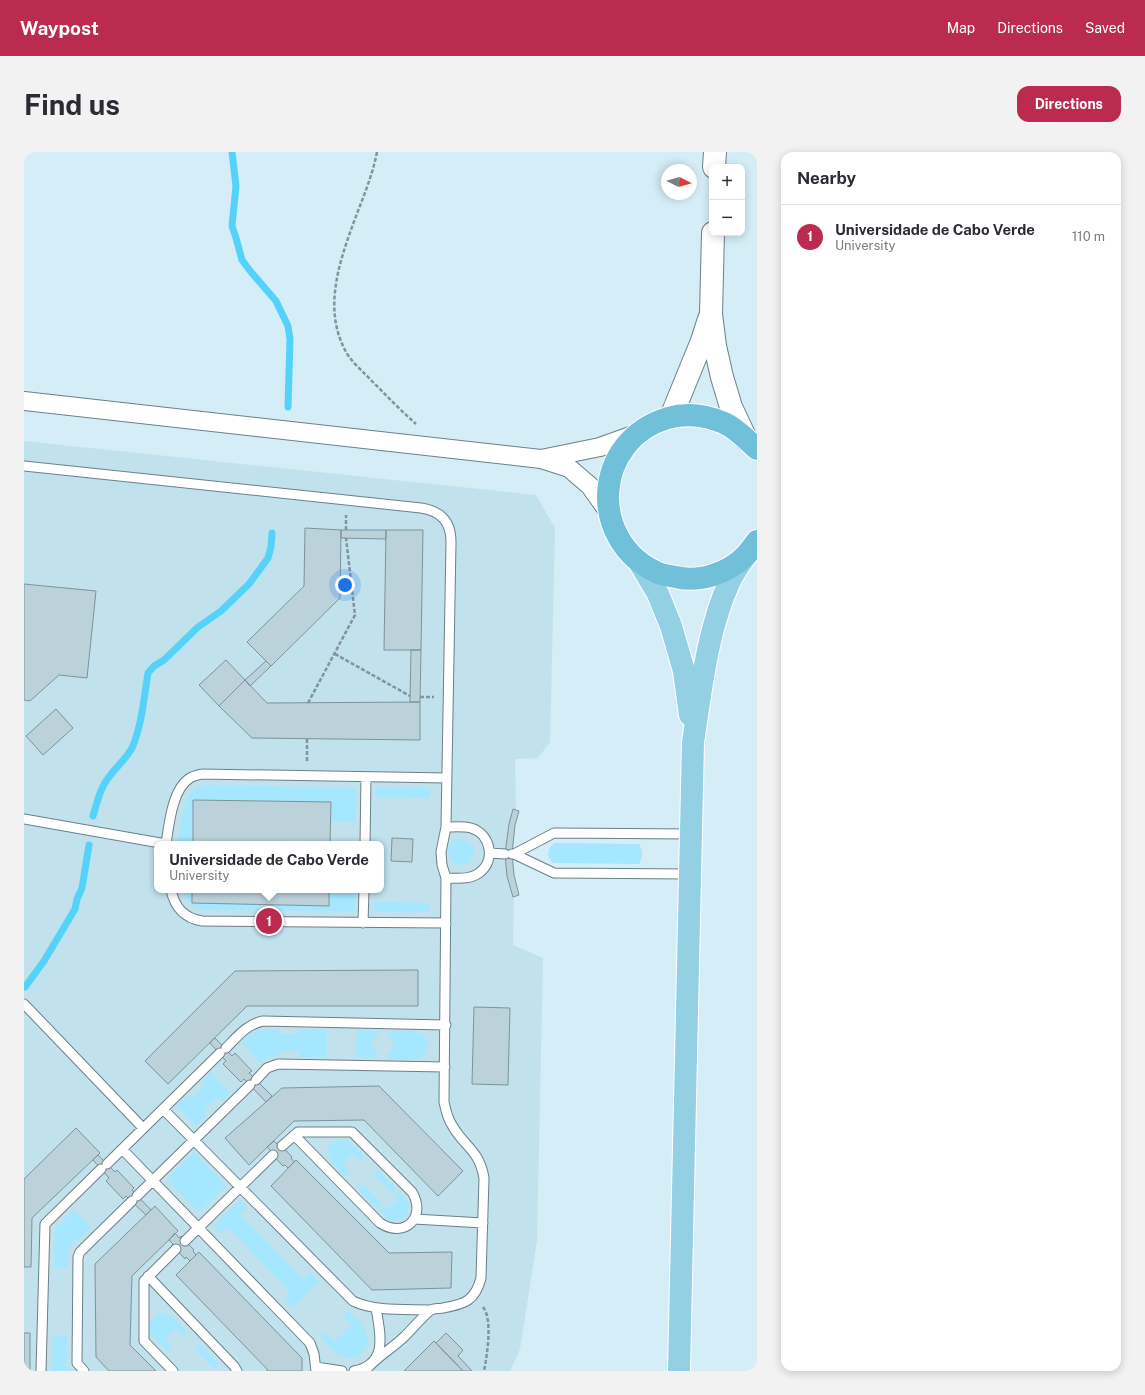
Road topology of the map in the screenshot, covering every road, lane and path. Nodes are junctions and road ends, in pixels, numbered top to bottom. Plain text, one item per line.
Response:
1 (377, 152) edge
2 (715, 152) edge
3 (714, 164) edge
4 (713, 236) edge
5 (711, 314) junction
6 (24, 401) edge
7 (671, 417) junction
8 (420, 427) dead end
9 (636, 434) junction
10 (752, 444) edge
11 (541, 459) junction
12 (24, 466) edge
13 (610, 514) junction
14 (346, 538) dead end
15 (751, 549) edge
16 (639, 562) junction
17 (335, 654) junction
18 (410, 696) dead end
19 (308, 703) dead end
20 (307, 739) dead end
21 (693, 742) junction
22 (307, 775) junction
23 (366, 777) junction
24 (447, 778) junction
25 (24, 819) edge
26 (446, 827) junction
27 (691, 834) junction
28 (166, 841) edge
29 (365, 841) edge
30 (154, 842) edge
31 (490, 854) junction
32 (511, 854) junction
33 (690, 874) junction
34 (446, 878) junction
35 (172, 893) edge
36 (364, 893) edge
37 (363, 923) junction
38 (446, 923) junction
39 (24, 1004) edge
40 (446, 1024) junction
41 (445, 1067) junction
42 (163, 1109) junction
43 (143, 1128) junction
44 (294, 1135) junction
45 (194, 1139) junction
46 (282, 1146) dead end
47 (122, 1149) junction
48 (273, 1155) dead end
49 (153, 1180) junction
50 (240, 1187) junction
51 (414, 1219) junction
52 (483, 1223) junction
53 (198, 1228) junction
54 (185, 1241) dead end
55 (176, 1249) dead end
56 (148, 1276) junction
57 (474, 1296) junction
58 (376, 1308) junction
59 (432, 1310) junction
60 (372, 1363) junction
61 (316, 1369) edge
62 (41, 1371) edge
63 (84, 1371) edge
64 (173, 1371) edge
65 (237, 1371) edge
66 (342, 1371) edge
67 (354, 1371) edge
68 (365, 1371) edge
69 (484, 1371) edge
70 (679, 1371) edge

1 - 8 path
2 - 3 main road
4 - 5 main road
5 - 7 main road
5 - 10 main road
6 - 11 street
7 - 9 highway
7 - 10 highway
9 - 11 street
9 - 13 highway
11 - 13 street
12 - 24 lane
13 - 16 highway
14 - 17 path
15 - 16 highway
15 - 21 main road
16 - 21 main road
17 - 18 path
17 - 19 path
20 - 22 path
21 - 27 main road
22 - 23 lane
22 - 28 lane
23 - 24 lane
23 - 29 lane
24 - 26 lane
25 - 30 lane
26 - 31 lane
26 - 34 lane
27 - 32 lane
27 - 33 main road
31 - 32 lane
31 - 34 lane
32 - 33 lane
33 - 70 main road
34 - 38 lane
35 - 37 lane
36 - 37 lane
37 - 38 lane
38 - 40 lane
39 - 43 lane
40 - 41 lane
40 - 42 lane
41 - 45 lane
41 - 52 lane
42 - 43 lane
42 - 45 lane
43 - 47 lane
44 - 46 lane
44 - 51 lane
44 - 51 lane
45 - 49 lane
45 - 50 lane
47 - 49 lane
47 - 62 lane
48 - 50 lane
49 - 53 lane
49 - 63 lane
50 - 53 lane
50 - 58 lane
51 - 52 lane
52 - 57 lane
53 - 54 lane
53 - 61 lane
55 - 56 lane
56 - 64 lane
56 - 65 lane
57 - 59 lane
57 - 69 path
58 - 59 lane
58 - 60 lane
59 - 60 lane
60 - 67 lane
60 - 68 lane
61 - 66 lane

